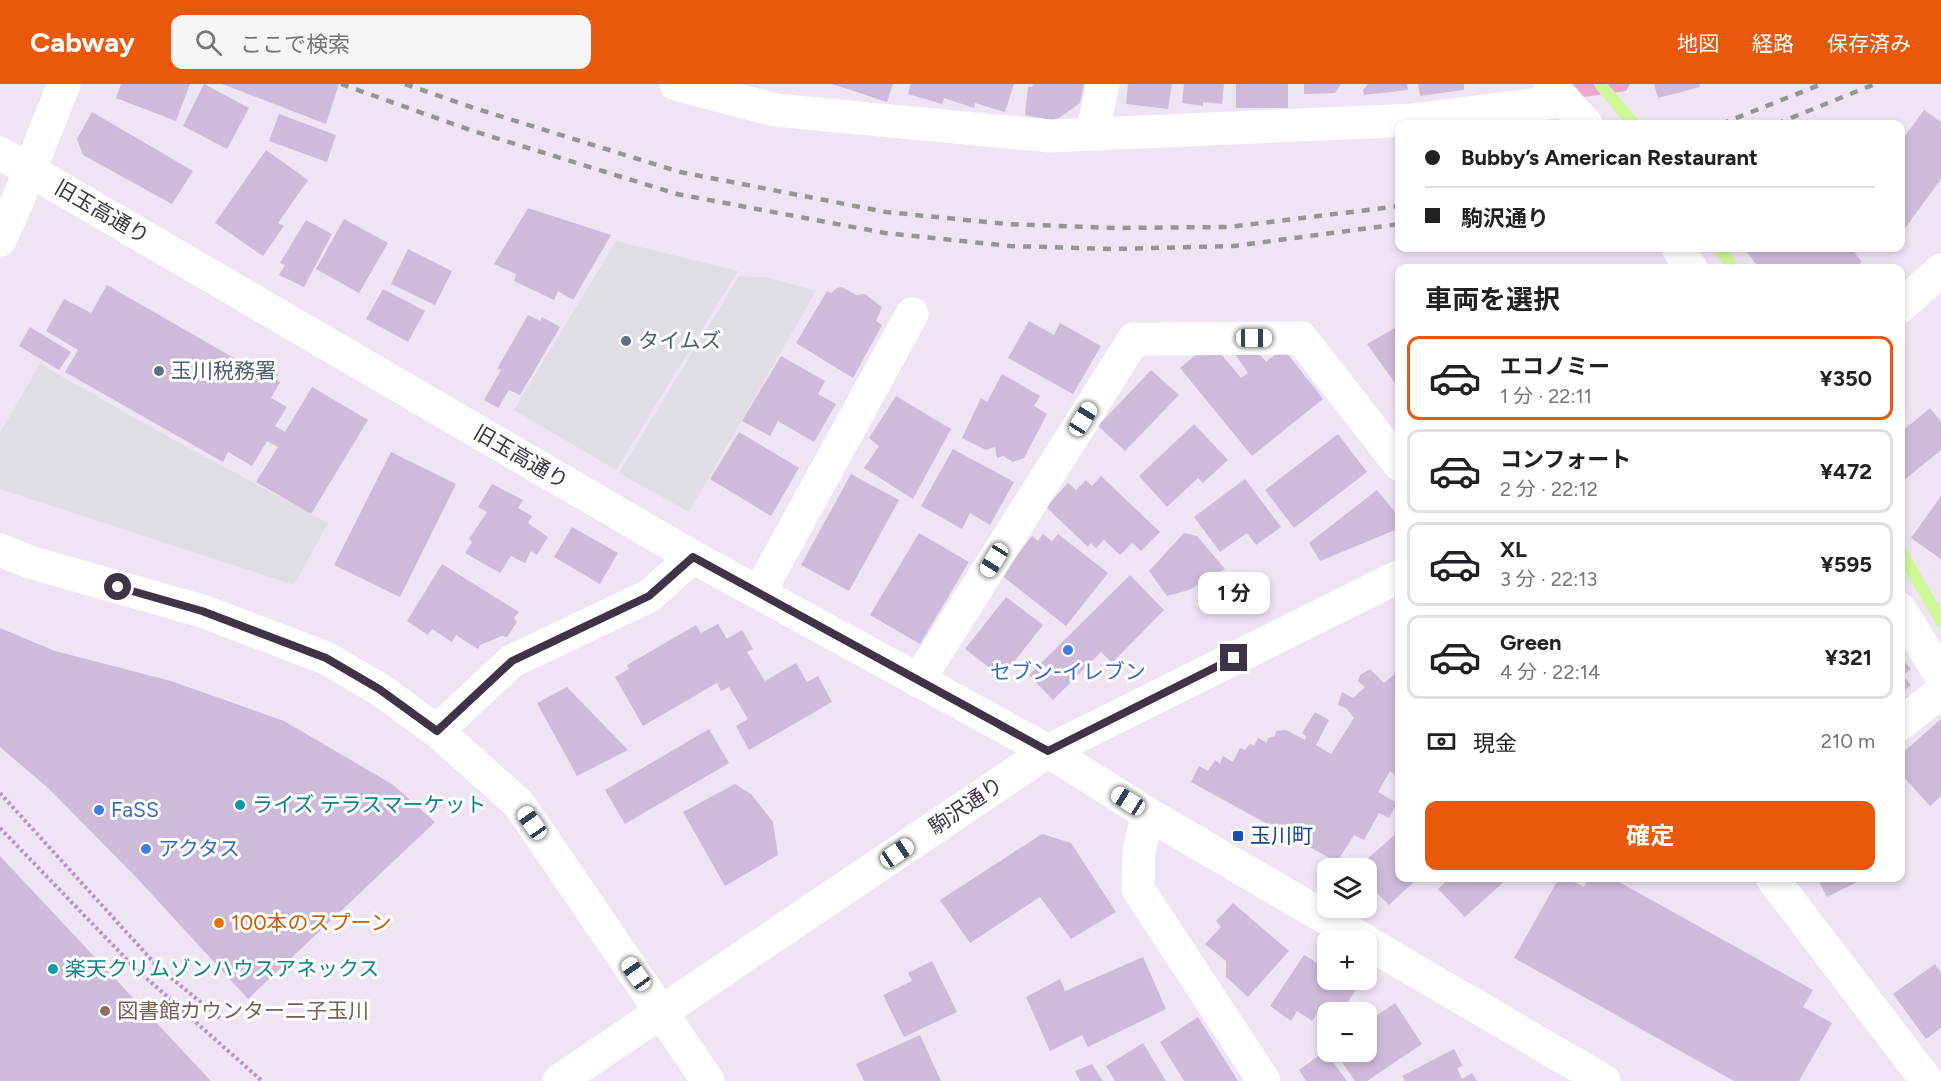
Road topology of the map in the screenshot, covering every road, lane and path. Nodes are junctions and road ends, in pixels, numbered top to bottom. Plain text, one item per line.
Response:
1 (64, 84) edge
2 (676, 84) edge
3 (1102, 84) edge
4 (1557, 93) edge
5 (779, 97) edge
6 (1413, 120) edge
7 (1582, 120) edge
8 (1395, 121) edge
9 (1092, 134) junction
10 (0, 153) edge
11 (29, 170) junction
12 (0, 240) edge
13 (1941, 270) edge
14 (1905, 302) edge
15 (912, 314) dead end
16 (1395, 459) edge
17 (0, 550) edge
18 (693, 557) junction
19 (1395, 578) edge
20 (759, 593) junction
21 (1905, 614) edge
22 (1931, 639) edge
23 (1941, 676) edge
24 (918, 681) junction
25 (1941, 692) edge
26 (1905, 720) edge
27 (437, 731) junction
28 (1048, 751) junction
29 (0, 793) edge
30 (1148, 814) junction
31 (0, 828) edge
32 (1775, 882) edge
33 (1346, 930) edge
34 (1377, 948) edge
35 (662, 1012) junction
36 (221, 1019) dead end
37 (262, 1081) edge
38 (560, 1081) edge
39 (708, 1081) edge
40 (1264, 1081) edge
41 (1601, 1081) edge
42 (1927, 1081) edge

1 - 11 street
2 - 5 street
3 - 9 street
4 - 6 street
4 - 7 street
5 - 9 street
8 - 9 street
10 - 11 street, 旧玉高通り
11 - 12 street
11 - 18 street, 旧玉高通り
13 - 14 street
15 - 20 street
16 - 24 street
17 - 27 street
18 - 20 street, 旧玉高通り
18 - 27 street
19 - 28 street, 駒沢通り
20 - 24 street, 旧玉高通り
21 - 22 street
22 - 23 street
24 - 28 street, 旧玉高通り
25 - 26 street
27 - 35 street
28 - 30 street, 旧玉高通り
28 - 35 street, 駒沢通り
29 - 36 path
30 - 33 street, 旧玉高通り
30 - 40 street
31 - 37 path
32 - 42 street
34 - 41 street, 旧玉高通り
35 - 38 street, 駒沢通り
35 - 39 street

